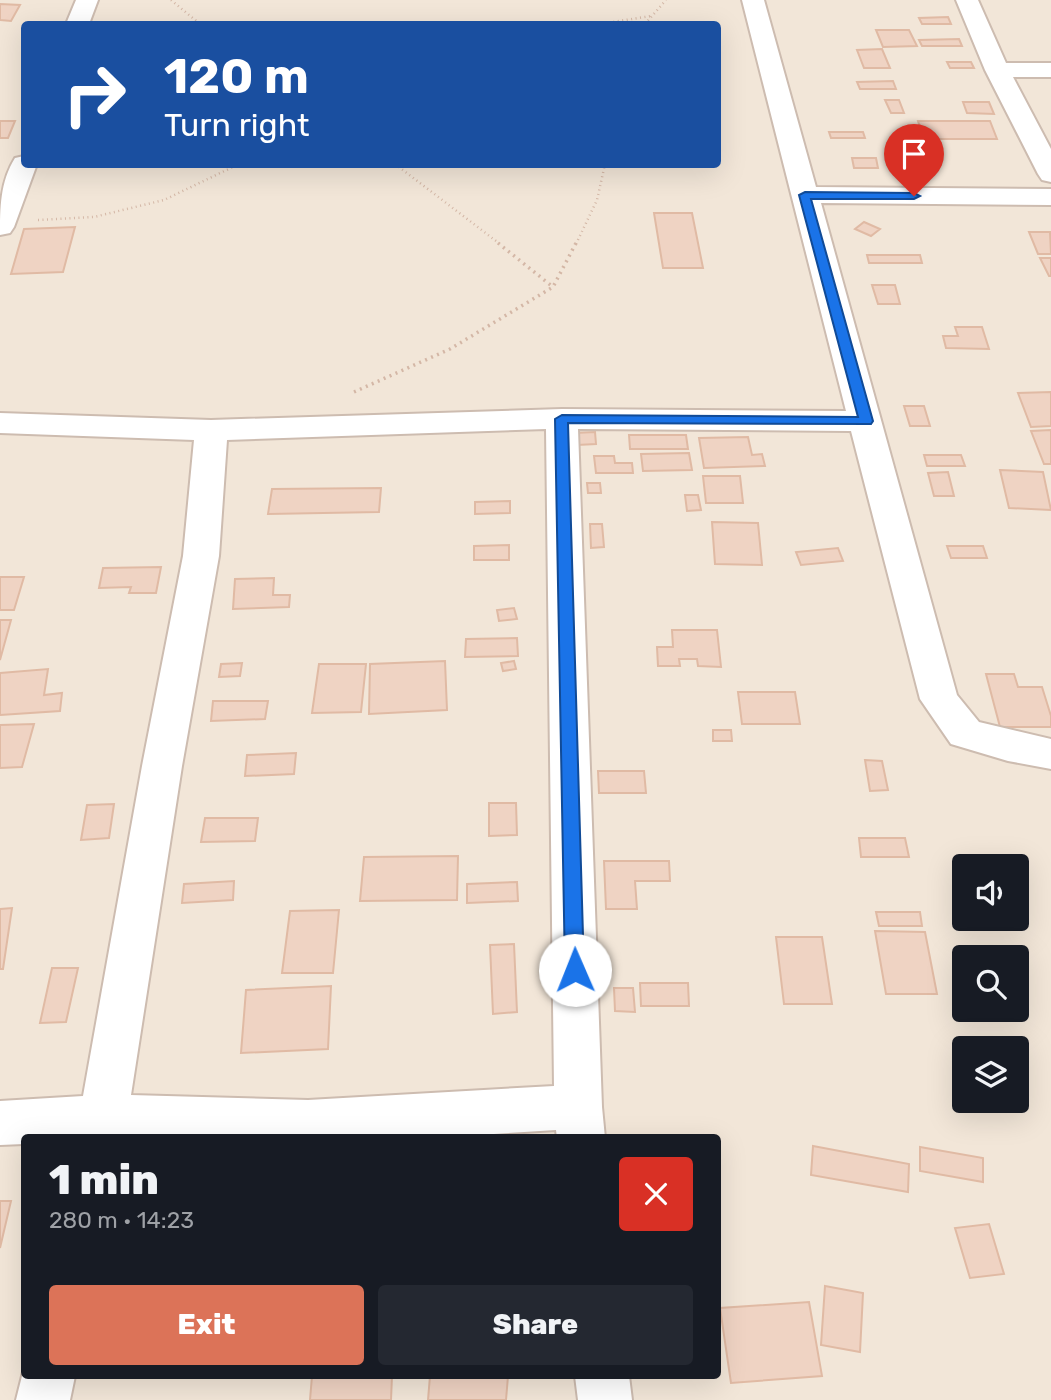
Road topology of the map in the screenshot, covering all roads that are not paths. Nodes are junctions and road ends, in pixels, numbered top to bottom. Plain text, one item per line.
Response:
1 (87, 0) edge
2 (753, 0) edge
3 (967, 0) edge
4 (79, 21) edge
5 (997, 70) junction
6 (1051, 70) edge
7 (22, 168) edge
8 (1051, 174) edge
9 (805, 195) junction
10 (1051, 197) edge
11 (1, 225) edge
12 (562, 419) junction
13 (866, 421) junction
14 (0, 423) edge
15 (211, 430) junction
16 (1051, 754) edge
17 (0, 1122) edge
18 (579, 1122) edge
19 (103, 1127) edge
20 (47, 1379) edge
21 (602, 1379) edge
22 (43, 1400) edge
23 (605, 1400) edge

1 - 4 street
2 - 9 street
3 - 5 street
5 - 6 street
5 - 8 street
7 - 11 street
9 - 10 street
9 - 13 street
12 - 13 street
12 - 15 street
12 - 18 street
13 - 16 street
14 - 15 street
15 - 19 street
17 - 19 street
18 - 19 street
20 - 22 street
21 - 23 street

